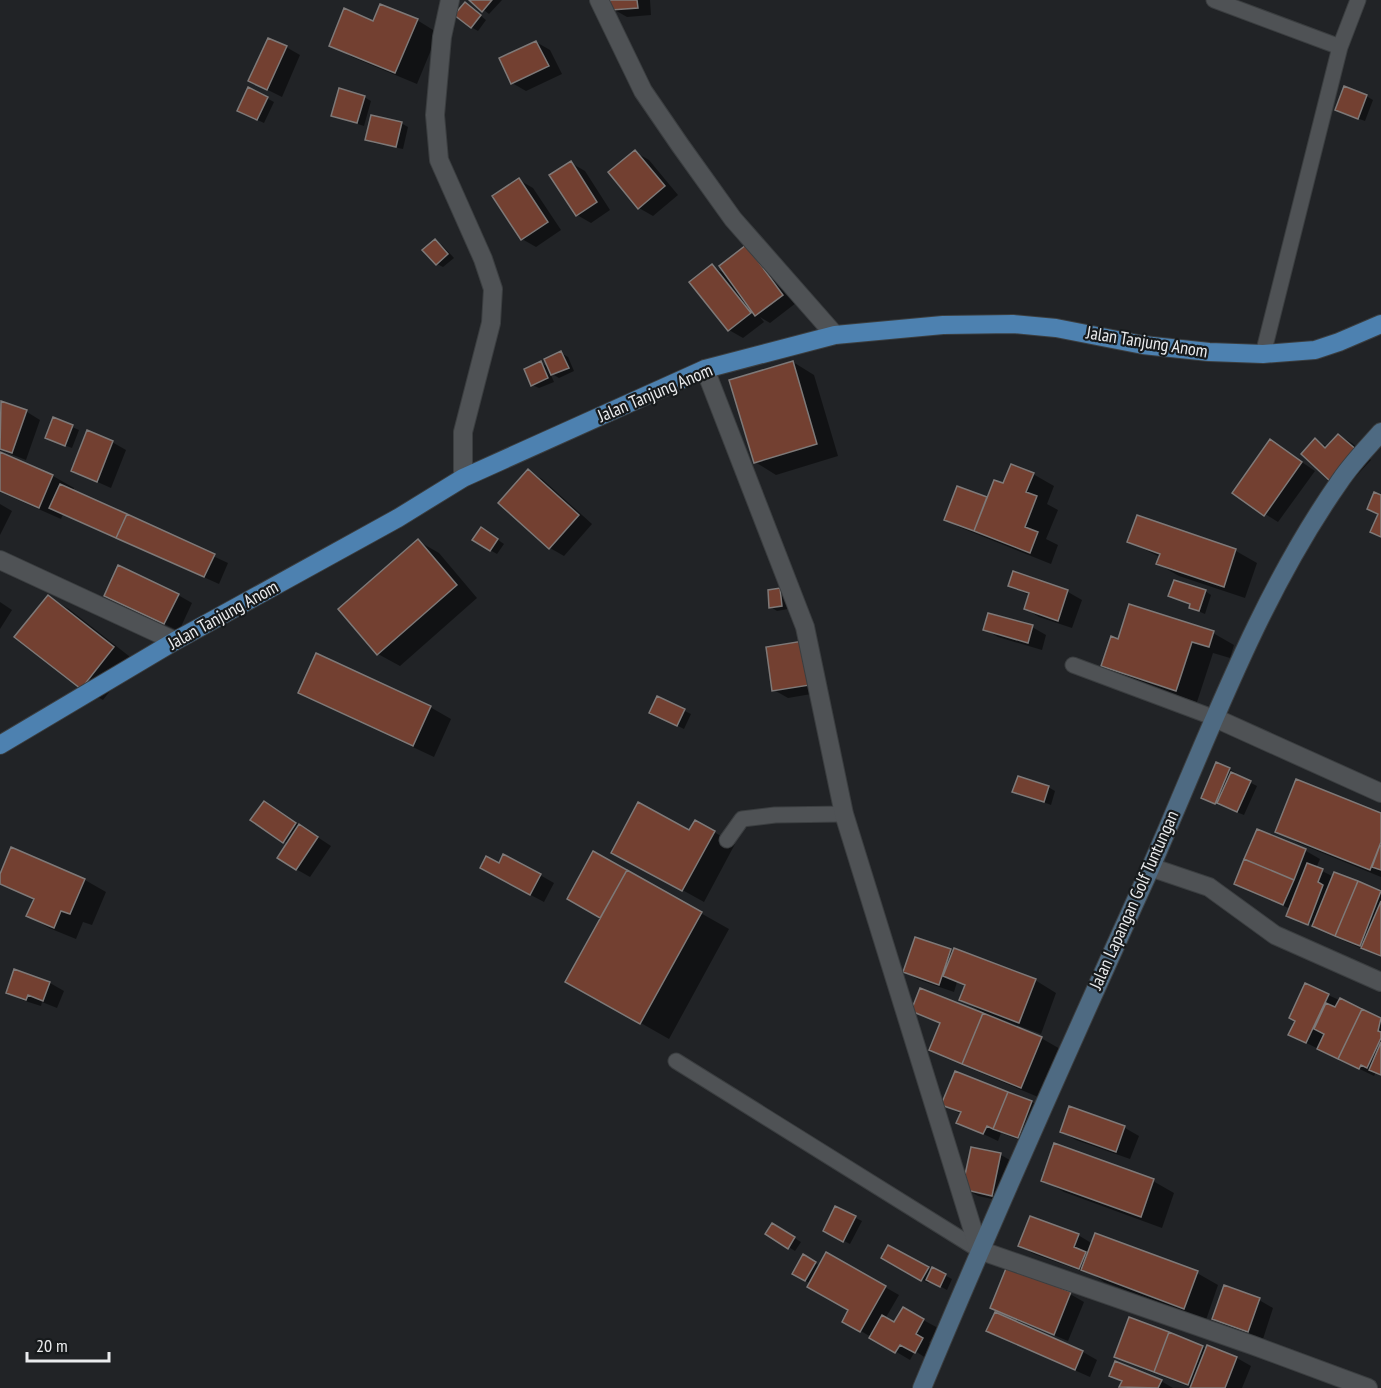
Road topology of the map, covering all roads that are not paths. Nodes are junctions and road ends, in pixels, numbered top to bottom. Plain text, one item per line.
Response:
1 (450, 0) edge
2 (599, 0) edge
3 (1214, 0) edge
4 (1358, 0) edge
5 (1340, 47) junction
6 (1381, 324) edge
7 (835, 335) junction
8 (1263, 354) junction
9 (705, 369) junction
10 (1381, 432) edge
11 (463, 478) junction
12 (0, 560) edge
13 (175, 641) junction
14 (1073, 665) dead end
15 (1215, 718) junction
16 (0, 745) edge
17 (1381, 793) edge
18 (844, 814) junction
19 (727, 840) dead end
20 (1150, 867) junction
21 (1381, 982) edge
22 (676, 1061) dead end
23 (979, 1250) junction
24 (922, 1388) edge
25 (1368, 1388) edge

1 - 11 street
2 - 7 street
3 - 5 lane
4 - 5 lane
5 - 8 lane
6 - 8 main road, Jalan Tanjung Anom
7 - 8 main road, Jalan Tanjung Anom
7 - 9 main road, Jalan Tanjung Anom
9 - 11 main road, Jalan Tanjung Anom
9 - 18 street
10 - 15 street, Jalan Lapangan Golf Tuntungan
11 - 13 main road, Jalan Tanjung Anom
12 - 13 street
13 - 16 main road, Jalan Tanjung Anom
14 - 15 lane
15 - 17 street
15 - 20 street, Jalan Lapangan Golf Tuntungan
18 - 19 lane
18 - 23 street
20 - 21 street
20 - 23 street, Jalan Lapangan Golf Tuntungan
22 - 23 lane
23 - 24 street, Jalan Lapangan Golf Tuntungan
23 - 25 street

